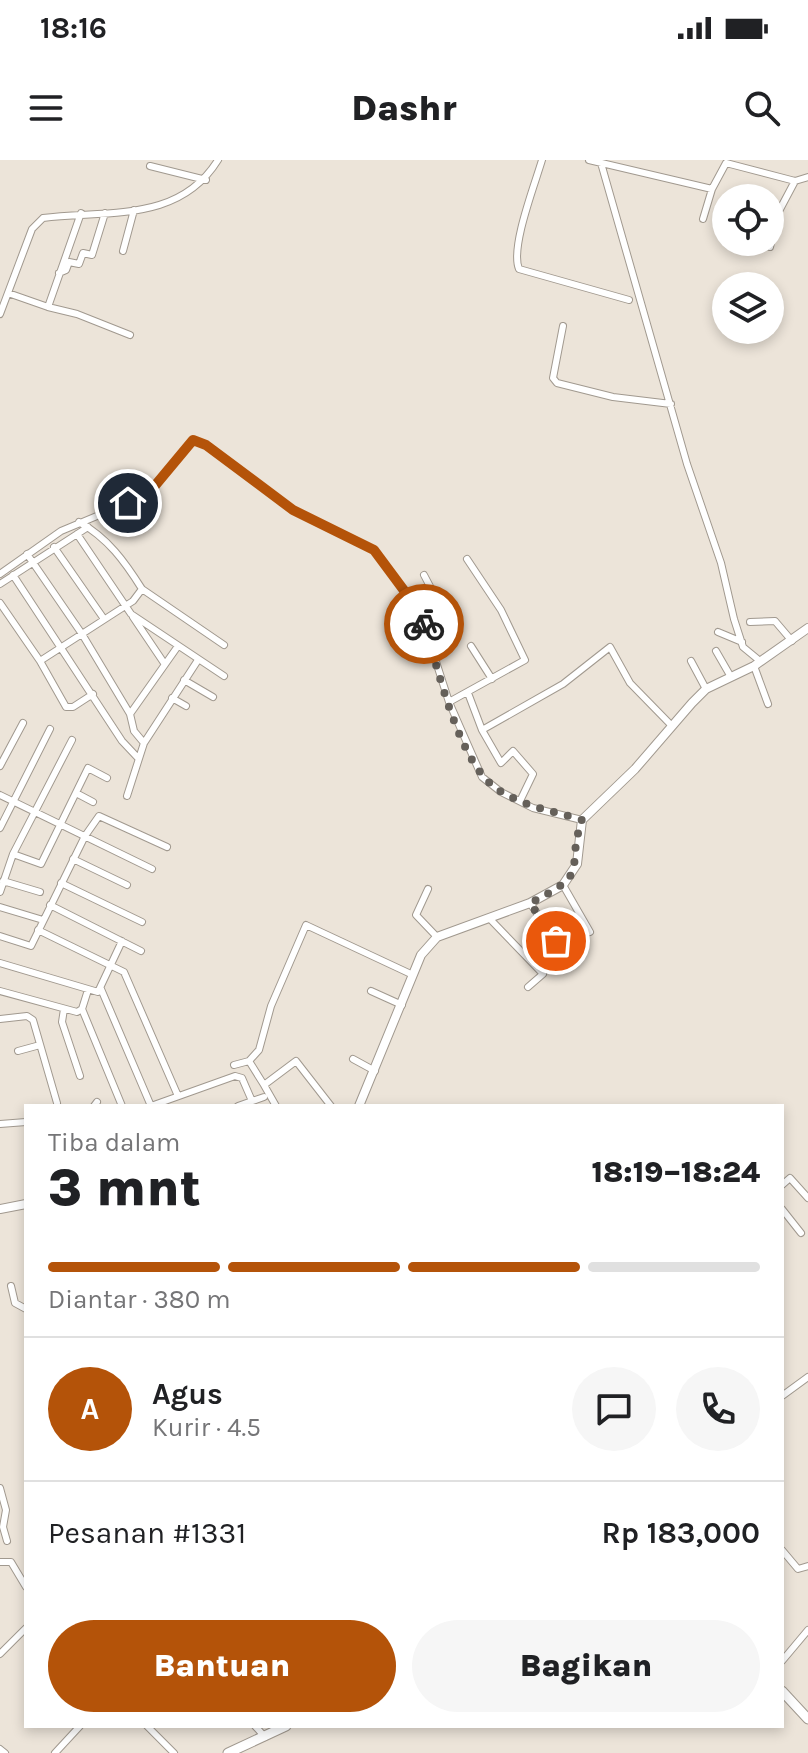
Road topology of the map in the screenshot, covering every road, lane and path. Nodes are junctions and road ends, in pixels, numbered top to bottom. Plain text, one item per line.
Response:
1 (218, 160) edge
2 (542, 160) edge
3 (589, 160) edge
4 (604, 163) edge
5 (150, 166) dead end
6 (808, 177) edge
7 (206, 180) junction
8 (795, 181) junction
9 (715, 184) edge
10 (712, 189) joint
11 (784, 202) edge
12 (134, 210) junction
13 (81, 213) junction
14 (105, 213) junction
15 (703, 219) dead end
16 (123, 251) dead end
17 (59, 273) junction
18 (8, 293) junction
19 (629, 300) dead end
20 (48, 307) junction
21 (0, 314) edge
22 (563, 326) dead end
23 (130, 335) dead end
24 (671, 404) junction
25 (128, 503) junction
26 (79, 522) junction
27 (142, 526) dead end
28 (88, 527) junction
29 (77, 534) junction
30 (54, 547) junction
31 (27, 554) junction
32 (467, 559) dead end
33 (33, 563) junction
34 (0, 574) edge
35 (13, 575) junction
36 (424, 575) dead end
37 (0, 584) edge
38 (142, 589) junction
39 (0, 603) edge
40 (124, 607) junction
41 (420, 612) junction
42 (131, 614) junction
43 (104, 619) junction
44 (750, 622) dead end
45 (808, 628) edge
46 (718, 632) dead end
47 (82, 634) junction
48 (792, 641) junction
49 (742, 642) junction
50 (224, 645) dead end
51 (178, 646) junction
52 (471, 646) dead end
53 (61, 649) junction
54 (716, 651) dead end
55 (198, 660) junction
56 (40, 661) junction
57 (691, 661) dead end
58 (164, 663) junction
59 (757, 663) junction
60 (224, 676) dead end
61 (731, 677) junction
62 (492, 679) junction
63 (184, 680) junction
64 (706, 689) junction
65 (468, 693) junction
66 (93, 694) junction
67 (213, 697) dead end
68 (172, 698) junction
69 (449, 702) junction
70 (768, 704) dead end
71 (186, 706) dead end
72 (130, 714) junction
73 (23, 723) dead end
74 (672, 726) junction
75 (50, 729) dead end
76 (482, 730) junction
77 (72, 740) dead end
78 (144, 743) junction
79 (138, 758) junction
80 (92, 760) dead end
81 (0, 766) edge
82 (88, 768) junction
83 (107, 778) dead end
84 (76, 793) junction
85 (0, 795) edge
86 (127, 796) dead end
87 (520, 801) junction
88 (13, 802) junction
89 (93, 802) dead end
90 (35, 812) junction
91 (582, 820) junction
92 (60, 824) junction
93 (0, 828) edge
94 (85, 836) junction
95 (167, 847) dead end
96 (13, 854) junction
97 (73, 859) junction
98 (41, 864) junction
99 (49, 867) dead end
100 (152, 869) dead end
101 (3, 881) junction
102 (61, 883) junction
103 (127, 885) dead end
104 (563, 885) junction
105 (428, 889) dead end
106 (0, 892) edge
107 (40, 892) dead end
108 (530, 903) junction
109 (50, 905) junction
110 (0, 907) edge
111 (489, 918) junction
112 (43, 920) junction
113 (142, 922) dead end
114 (38, 930) junction
115 (590, 932) dead end
116 (0, 936) edge
117 (437, 937) junction
118 (122, 941) junction
119 (141, 951) dead end
120 (529, 958) junction
121 (0, 963) edge
122 (112, 965) junction
123 (413, 975) junction
124 (528, 987) dead end
125 (101, 989) junction
126 (88, 990) junction
127 (0, 991) edge
128 (371, 991) dead end
129 (402, 1005) junction
130 (64, 1009) junction
131 (82, 1009) junction
132 (0, 1019) edge
133 (40, 1045) junction
134 (18, 1051) dead end
135 (353, 1059) dead end
136 (249, 1061) junction
137 (234, 1065) dead end
138 (375, 1071) junction
139 (80, 1076) dead end
140 (264, 1085) junction
141 (178, 1096) junction
142 (264, 1097) dead end
143 (252, 1101) junction
144 (57, 1103) dead end
145 (121, 1104) edge
146 (150, 1104) edge
147 (156, 1104) edge
148 (244, 1104) edge
149 (275, 1104) edge
150 (330, 1104) edge
151 (360, 1104) edge
152 (24, 1122) edge
153 (0, 1124) edge
154 (784, 1183) edge
155 (808, 1198) edge
156 (24, 1204) edge
157 (0, 1209) edge
158 (784, 1212) edge
159 (801, 1233) dead end
160 (11, 1286) dead end
161 (24, 1308) edge
162 (808, 1377) edge
163 (784, 1395) edge
164 (0, 1488) edge
165 (7, 1541) dead end
166 (784, 1552) edge
167 (0, 1562) edge
168 (808, 1566) edge
169 (24, 1584) edge
170 (24, 1630) edge
171 (808, 1630) edge
172 (0, 1654) edge
173 (784, 1659) edge
174 (784, 1693) edge
175 (808, 1719) edge
176 (78, 1728) edge
177 (149, 1728) edge
178 (257, 1728) edge
179 (281, 1728) edge
180 (265, 1737) junction
181 (0, 1749) edge
182 (5, 1753) edge
183 (55, 1753) edge
184 (174, 1753) edge
185 (228, 1753) edge

1 - 7 street
2 - 19 street
3 - 4 street
4 - 10 street
4 - 24 street
5 - 7 street
6 - 8 street
7 - 12 street
8 - 9 street
8 - 11 street
10 - 15 street
12 - 14 street
12 - 16 street
13 - 14 street
13 - 17 street
13 - 18 street
14 - 17 street
17 - 20 street
18 - 20 street
18 - 21 street
20 - 23 street
22 - 24 street
24 - 49 street
25 - 26 street
25 - 27 street
25 - 41 street
26 - 28 street
26 - 31 street
28 - 29 street
28 - 38 street
29 - 30 street
29 - 40 street
30 - 33 street
30 - 43 street
31 - 33 street
31 - 34 street
32 - 62 street
33 - 35 street
33 - 47 street
35 - 37 street
35 - 53 street
36 - 41 street
38 - 40 street
38 - 50 street
39 - 56 street
40 - 42 street
40 - 43 street
41 - 69 street
42 - 51 street
42 - 58 street
43 - 47 street
44 - 48 street
45 - 48 street
46 - 49 street
47 - 53 street
47 - 72 street
48 - 59 street
49 - 59 street
51 - 55 street
51 - 58 street
52 - 62 street
53 - 56 street
53 - 66 street
54 - 61 street
55 - 60 street
55 - 63 street
56 - 66 street
57 - 64 street
58 - 72 street
59 - 61 street
59 - 70 street
61 - 64 street
62 - 65 street
63 - 67 street
63 - 68 street
64 - 74 street
65 - 69 street
65 - 76 street
66 - 79 street
68 - 71 street
68 - 78 street
69 - 87 street
72 - 78 street
73 - 81 street
74 - 76 street
74 - 91 street
75 - 88 street
76 - 87 street
77 - 90 street
78 - 79 street
79 - 86 street
80 - 82 street
82 - 83 street
82 - 84 street
84 - 89 street
84 - 92 street
85 - 88 street
87 - 91 street
88 - 90 street
88 - 93 street
90 - 92 street
90 - 96 street
91 - 104 street
92 - 94 street
92 - 98 street
94 - 95 street
94 - 97 street
94 - 100 street
96 - 98 street
96 - 101 street
97 - 102 street
97 - 103 street
98 - 99 street
101 - 106 street
101 - 107 street
102 - 109 street
102 - 113 street
104 - 108 street
104 - 115 street
105 - 117 street
108 - 111 street
108 - 120 street
109 - 112 street
109 - 118 street
110 - 112 street
111 - 117 street
111 - 120 street
112 - 114 street
114 - 116 street
114 - 122 street
117 - 123 street
118 - 119 street
118 - 122 street
120 - 124 street
121 - 126 street
122 - 125 street
122 - 141 street
123 - 129 street
123 - 136 street
125 - 126 street
125 - 146 street
126 - 131 street
127 - 130 street
128 - 129 street
129 - 138 street
130 - 131 street
130 - 139 street
131 - 145 street
132 - 133 street
133 - 134 street
133 - 144 street
135 - 138 street
136 - 137 street
136 - 140 street
138 - 151 street
140 - 149 street
140 - 150 street
141 - 143 street
141 - 147 street
142 - 143 street
143 - 148 street
152 - 153 street
154 - 155 street
156 - 157 street
158 - 159 street
160 - 161 street
162 - 163 street
164 - 165 street
166 - 168 street
167 - 169 street
170 - 172 street
171 - 173 street
174 - 175 main road
176 - 183 street
177 - 184 street
178 - 180 street
179 - 180 main road
180 - 185 main road
181 - 182 street

